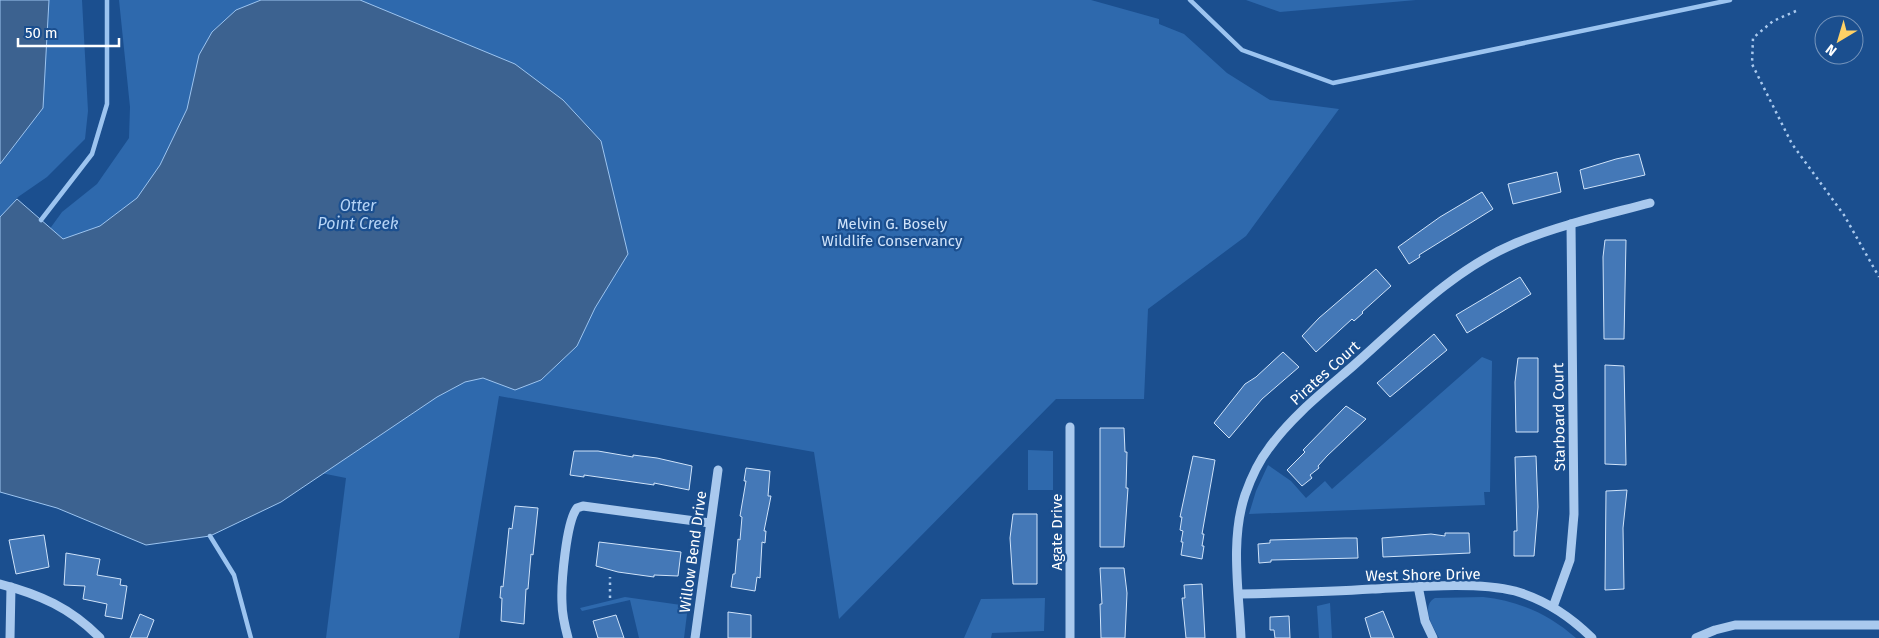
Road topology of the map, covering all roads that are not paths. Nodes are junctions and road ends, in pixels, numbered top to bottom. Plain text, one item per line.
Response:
1 (1650, 203) dead end
2 (1571, 224) junction
3 (1070, 426) dead end
4 (718, 470) dead end
5 (710, 523) junction
6 (0, 584) edge
7 (1418, 586) junction
8 (11, 587) junction
9 (1239, 594) junction
10 (1553, 606) junction
11 (1879, 625) edge
12 (1715, 634) edge
13 (10, 638) edge
14 (100, 638) edge
15 (568, 638) edge
16 (695, 638) edge
17 (1070, 638) edge
18 (1241, 638) edge
19 (1433, 638) edge
20 (1592, 638) edge
21 (1696, 638) edge

1 - 2 street, Pirates Court
2 - 9 street, Pirates Court
2 - 10 street, Starboard Court
3 - 17 street, Agate Drive
4 - 5 street, Willow Bend Drive
5 - 15 street
5 - 16 street, Willow Bend Drive
6 - 8 street
7 - 9 street, West Shore Drive
7 - 10 street, West Shore Drive
7 - 19 street
8 - 13 street
8 - 14 street
9 - 18 street, Pirates Court
10 - 20 street, West Shore Drive
11 - 12 street
12 - 21 street

